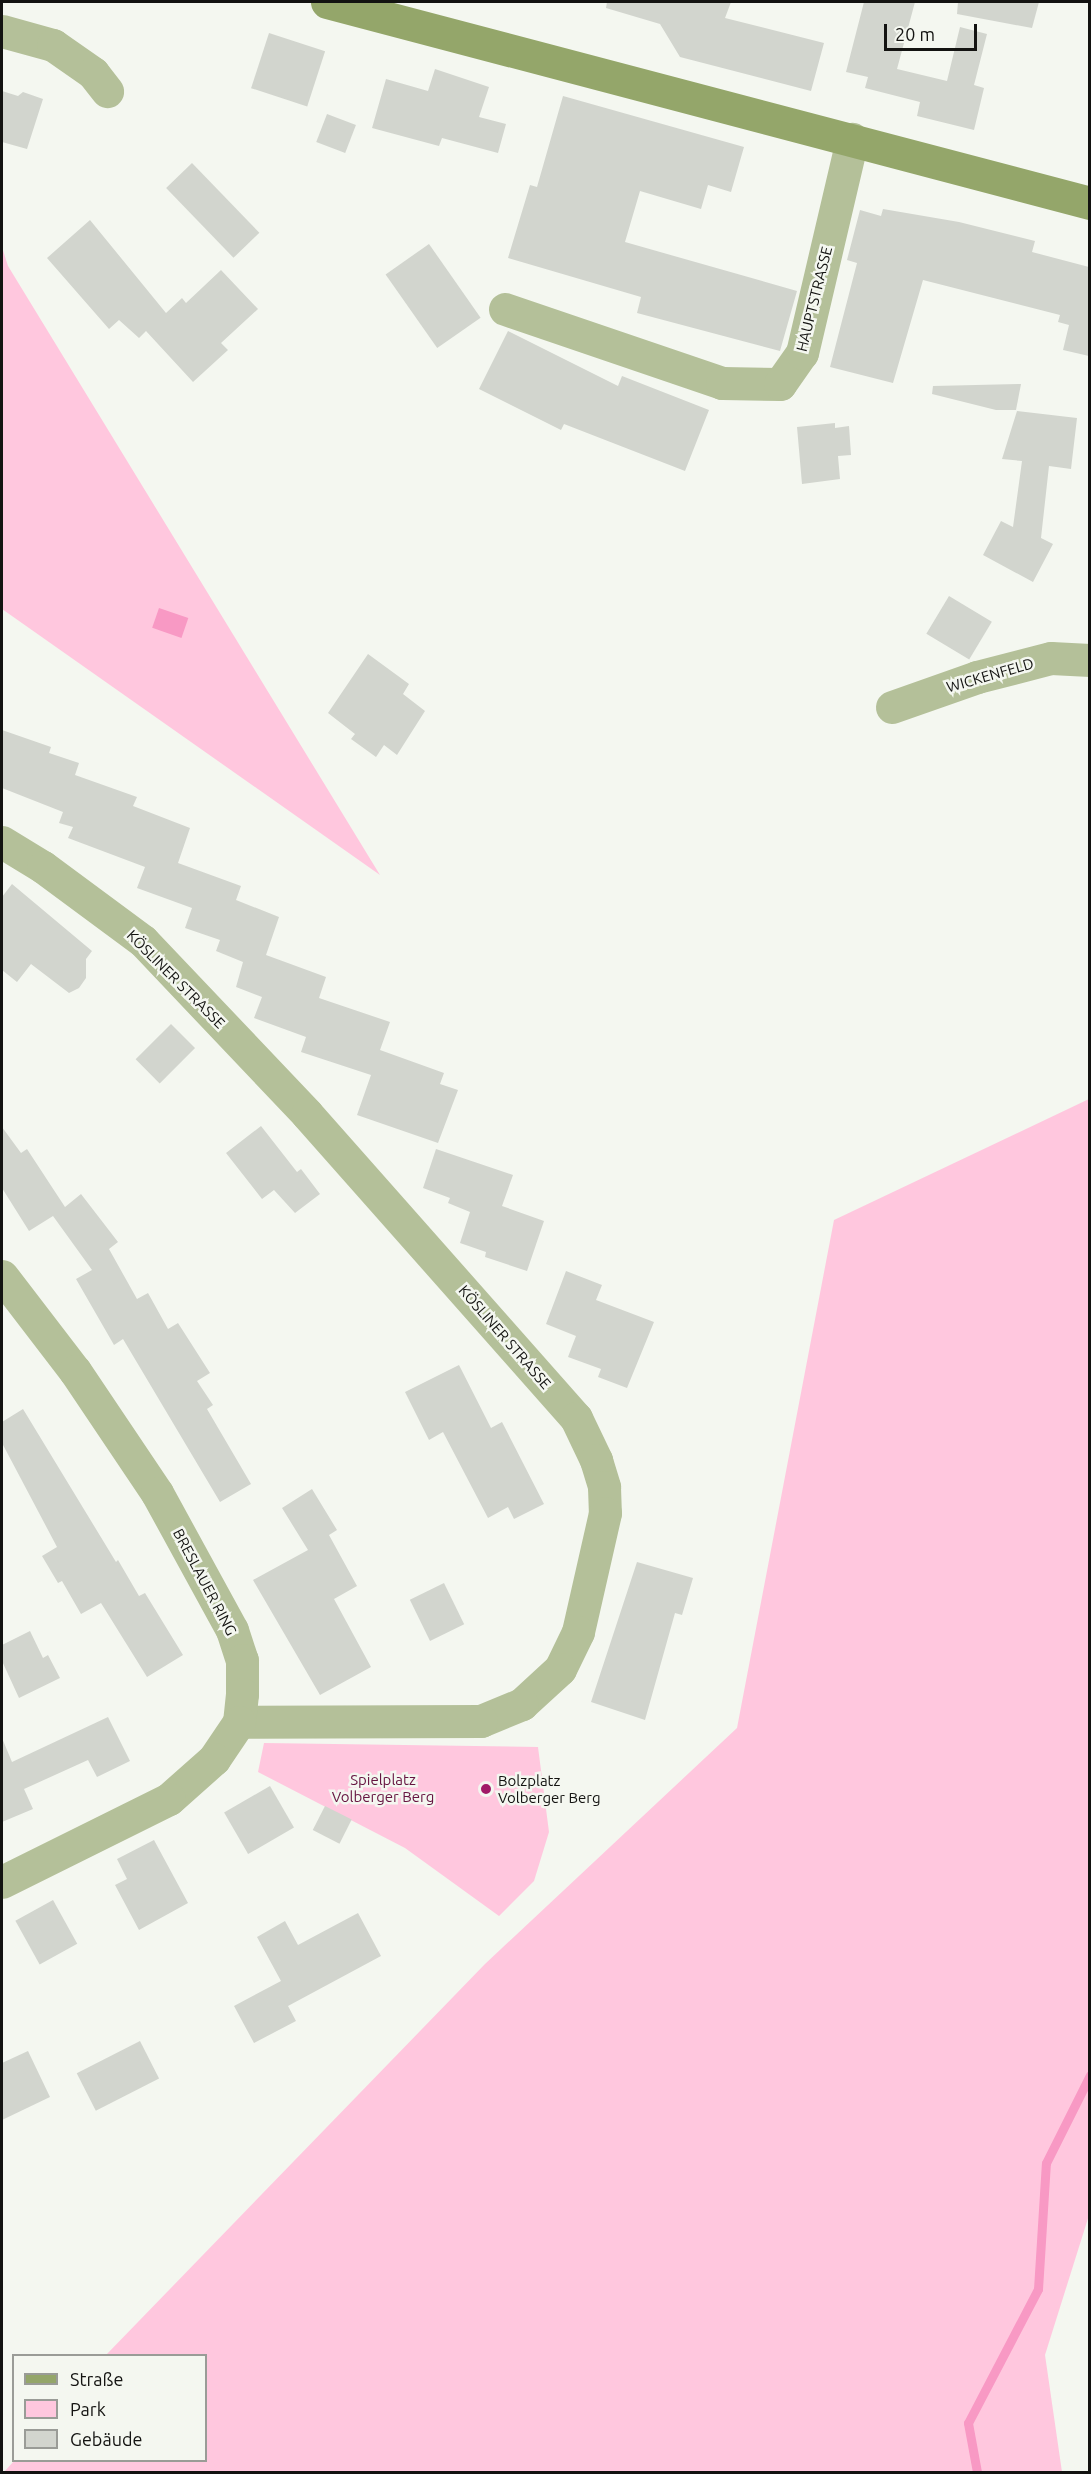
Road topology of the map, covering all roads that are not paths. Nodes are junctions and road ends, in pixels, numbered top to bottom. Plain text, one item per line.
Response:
1 (327, 2) edge
2 (2, 31) edge
3 (108, 91) dead end
4 (852, 139) junction
5 (1089, 203) edge
6 (505, 309) dead end
7 (1089, 660) edge
8 (892, 707) dead end
9 (2, 842) edge
10 (2, 1276) edge
11 (239, 1722) junction
12 (2, 1882) edge

1 - 4 main road
2 - 3 street
4 - 5 main road
4 - 6 street, HAUPTSTRASSE
7 - 8 street, WICKENFELD
9 - 11 street, KÖSLINER STRASSE
10 - 11 street, BRESLAUER RING
11 - 12 street

